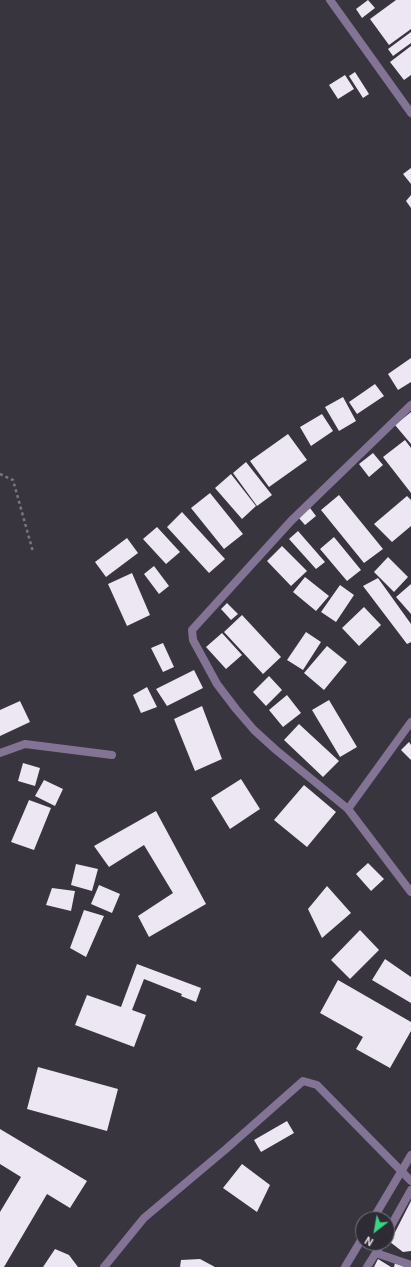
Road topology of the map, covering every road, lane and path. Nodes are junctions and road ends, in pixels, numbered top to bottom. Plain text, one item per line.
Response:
1 (330, 0) edge
2 (411, 114) edge
3 (411, 405) edge
4 (0, 474) edge
5 (33, 552) dead end
6 (411, 722) edge
7 (0, 753) edge
8 (112, 755) dead end
9 (348, 809) junction
10 (411, 892) edge
11 (411, 1155) edge
12 (402, 1171) junction
13 (411, 1181) edge
14 (411, 1190) edge
15 (379, 1211) edge
16 (395, 1219) edge
17 (355, 1250) edge
18 (376, 1253) joint
19 (411, 1265) edge
20 (104, 1267) edge
21 (345, 1267) edge
22 (367, 1267) edge

1 - 2 street
3 - 9 street
4 - 5 path
6 - 9 street
7 - 8 street
9 - 10 street
11 - 12 street
12 - 13 street
12 - 15 street
12 - 20 street
14 - 16 street
17 - 21 street
18 - 19 street
18 - 22 street

